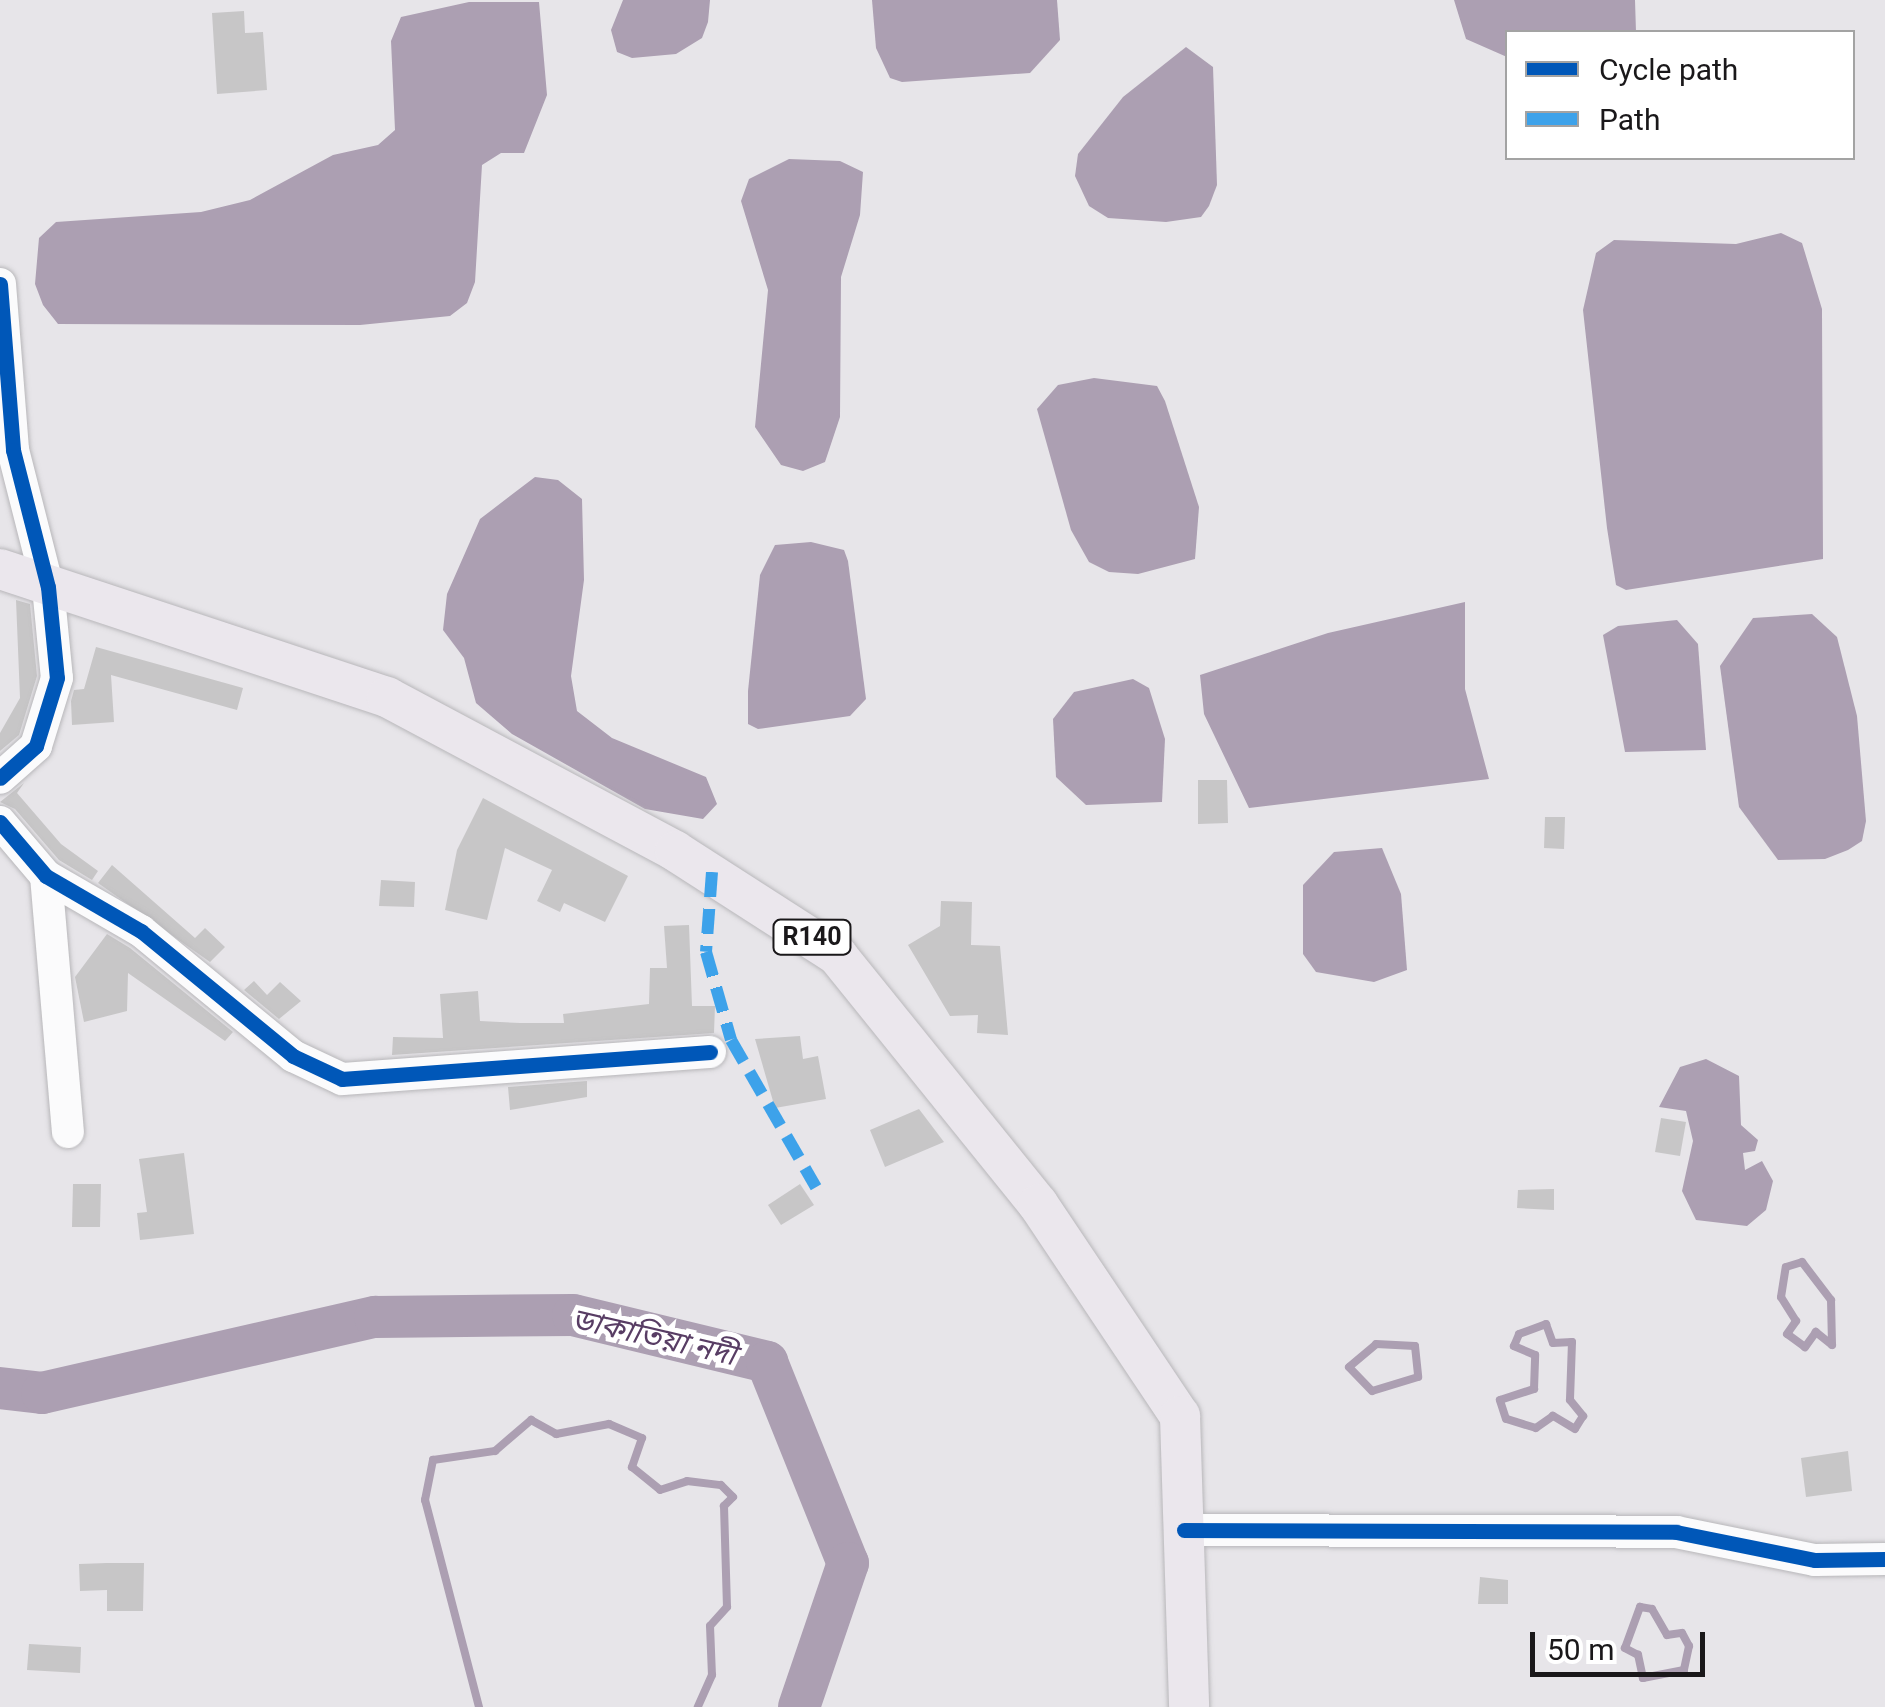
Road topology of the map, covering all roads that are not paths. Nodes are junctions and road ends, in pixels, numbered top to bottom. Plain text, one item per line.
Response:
1 (0, 284) edge
2 (0, 569) edge
3 (48, 586) junction
4 (0, 778) edge
5 (0, 822) edge
6 (46, 876) junction
7 (710, 1052) dead end
8 (68, 1132) dead end
9 (1184, 1530) junction
10 (1885, 1559) edge
11 (1189, 1707) edge

1 - 3 street
2 - 3 main road, R140
3 - 4 street
3 - 9 main road, R140
5 - 6 street
6 - 7 street
6 - 8 street
9 - 10 street
9 - 11 main road, R140

